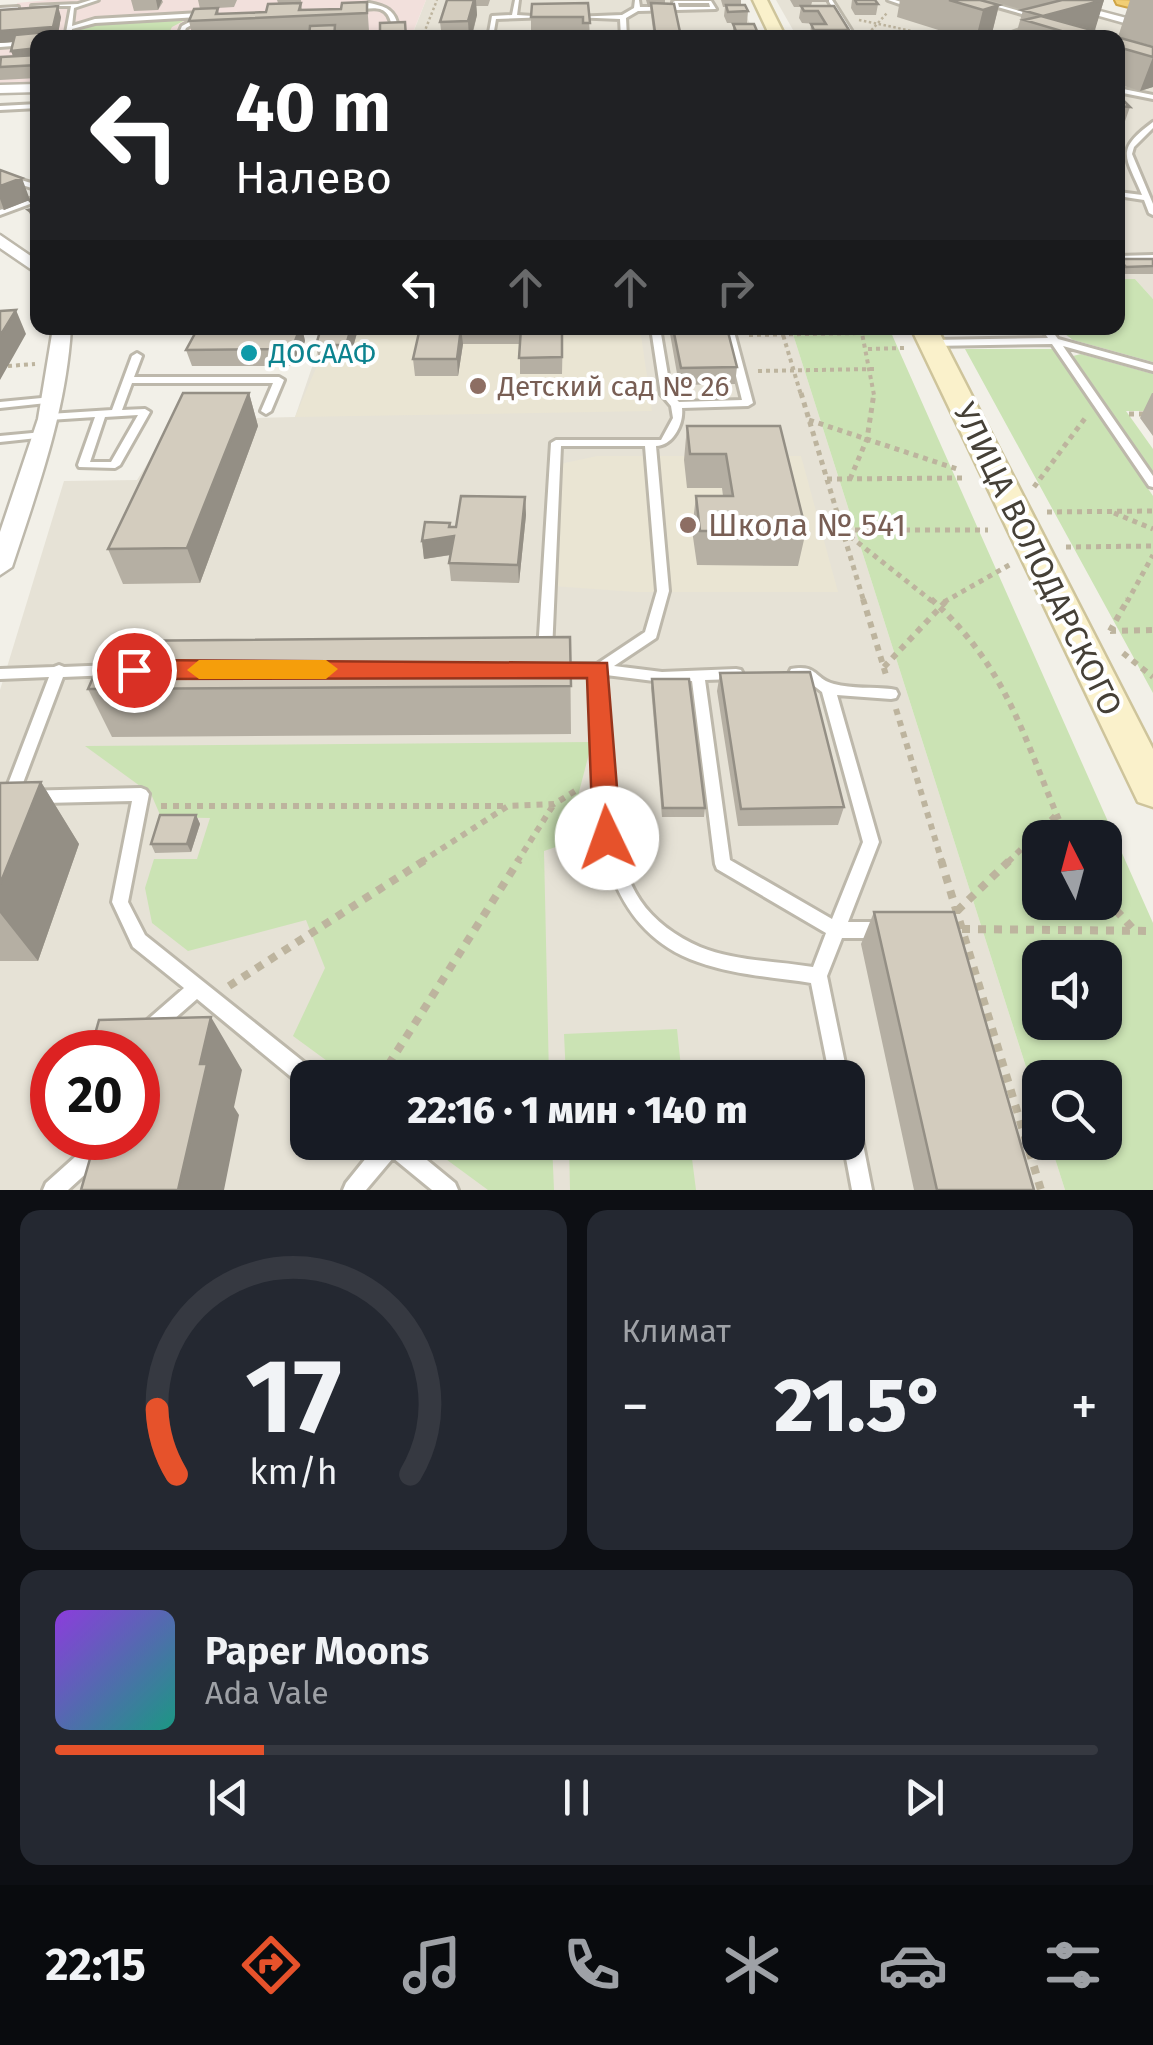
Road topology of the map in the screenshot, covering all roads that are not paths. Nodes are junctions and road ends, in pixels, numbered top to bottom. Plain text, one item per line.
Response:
1 (12, 0) edge
2 (96, 0) edge
3 (358, 0) edge
4 (517, 0) edge
5 (637, 0) edge
6 (760, 0) edge
7 (830, 0) edge
8 (890, 0) edge
9 (975, 0) edge
10 (1047, 0) edge
11 (1124, 0) edge
12 (76, 4) junction
13 (35, 6) edge
14 (376, 6) junction
15 (1153, 7) edge
16 (16, 8) edge
17 (0, 9) edge
18 (677, 9) junction
19 (340, 10) edge
20 (637, 10) junction
21 (926, 11) dead end
22 (823, 12) edge
23 (1091, 12) junction
24 (839, 15) junction
25 (514, 16) junction
26 (550, 17) edge
27 (568, 17) edge
28 (623, 17) junction
29 (1070, 17) edge
30 (524, 24) dead end
31 (69, 28) joint
32 (1153, 28) edge
33 (183, 30) edge
34 (393, 30) edge
35 (491, 30) edge
36 (524, 30) edge
37 (624, 30) edge
38 (775, 30) edge
39 (851, 30) edge
40 (1026, 30) edge
41 (30, 43) edge
42 (0, 45) edge
43 (30, 88) edge
44 (0, 89) edge
45 (1125, 91) edge
46 (1153, 96) edge
47 (30, 106) edge
48 (0, 108) edge
49 (1153, 124) edge
50 (1125, 141) edge
51 (1130, 146) junction
52 (1125, 157) edge
53 (1130, 157) junction
54 (0, 176) edge
55 (30, 185) edge
56 (1125, 195) edge
57 (1147, 198) junction
58 (30, 201) edge
59 (0, 213) edge
60 (1153, 213) edge
61 (0, 240) edge
62 (1153, 257) edge
63 (1125, 258) edge
64 (30, 263) edge
65 (62, 335) edge
66 (656, 335) edge
67 (730, 335) edge
68 (1051, 335) edge
69 (920, 340) edge
70 (1056, 342) junction
71 (138, 356) dead end
72 (1153, 368) edge
73 (128, 380) junction
74 (676, 405) junction
75 (0, 406) edge
76 (266, 411) dead end
77 (116, 413) junction
78 (100, 414) junction
79 (48, 417) junction
80 (0, 439) edge
81 (650, 443) junction
82 (1153, 484) edge
83 (0, 568) edge
84 (599, 669) junction
85 (60, 670) junction
86 (137, 670) edge
87 (0, 674) edge
88 (753, 674) edge
89 (771, 674) edge
90 (698, 675) junction
91 (828, 690) junction
92 (892, 694) road end
93 (1153, 790) edge
94 (5, 798) edge
95 (836, 930) junction
96 (908, 930) edge
97 (818, 976) junction
98 (203, 993) junction
99 (152, 1030) edge
100 (835, 1060) edge
101 (290, 1063) edge
102 (84, 1160) edge
103 (377, 1160) edge
104 (410, 1160) edge
105 (856, 1160) edge
106 (53, 1190) edge
107 (353, 1190) edge
108 (448, 1190) edge
109 (862, 1190) edge

1 - 17 lane
2 - 12 lane
3 - 14 lane
4 - 25 lane
5 - 20 lane
6 - 38 main road
7 - 24 lane
8 - 21 lane
9 - 40 lane
10 - 23 street
11 - 15 highway
12 - 13 lane
12 - 31 lane
14 - 19 lane
14 - 34 lane
16 - 17 lane
18 - 18 lane
18 - 20 lane
20 - 28 lane
22 - 24 lane
23 - 29 lane
23 - 32 street
24 - 39 lane
25 - 26 lane
25 - 35 lane
27 - 28 lane
28 - 37 lane
30 - 36 lane
31 - 33 lane
41 - 42 lane
43 - 44 street
45 - 46 lane
47 - 48 lane
49 - 51 lane
50 - 51 lane
51 - 53 lane
52 - 53 lane
53 - 57 lane
54 - 55 lane
56 - 57 lane
57 - 60 lane
58 - 59 lane
61 - 64 street
62 - 63 lane
65 - 79 street
66 - 74 lane
67 - 74 lane
68 - 70 lane
69 - 70 lane
69 - 93 main road, УЛИЦА ВОЛОДАРСКОГО
70 - 72 lane
70 - 82 lane
71 - 73 lane
73 - 76 lane
73 - 77 lane
74 - 81 lane
75 - 79 lane
77 - 78 lane
77 - 78 lane
78 - 79 lane
79 - 80 lane
79 - 83 street
81 - 84 lane
81 - 84 lane
84 - 90 lane
84 - 97 lane
85 - 86 lane
85 - 87 lane
85 - 94 lane
88 - 90 lane
89 - 91 lane
90 - 95 lane
91 - 92 lane
91 - 95 lane
94 - 98 lane
95 - 96 lane
95 - 97 lane
97 - 100 lane
98 - 99 lane
98 - 101 lane
102 - 106 lane
103 - 107 lane
104 - 108 lane
105 - 109 lane

